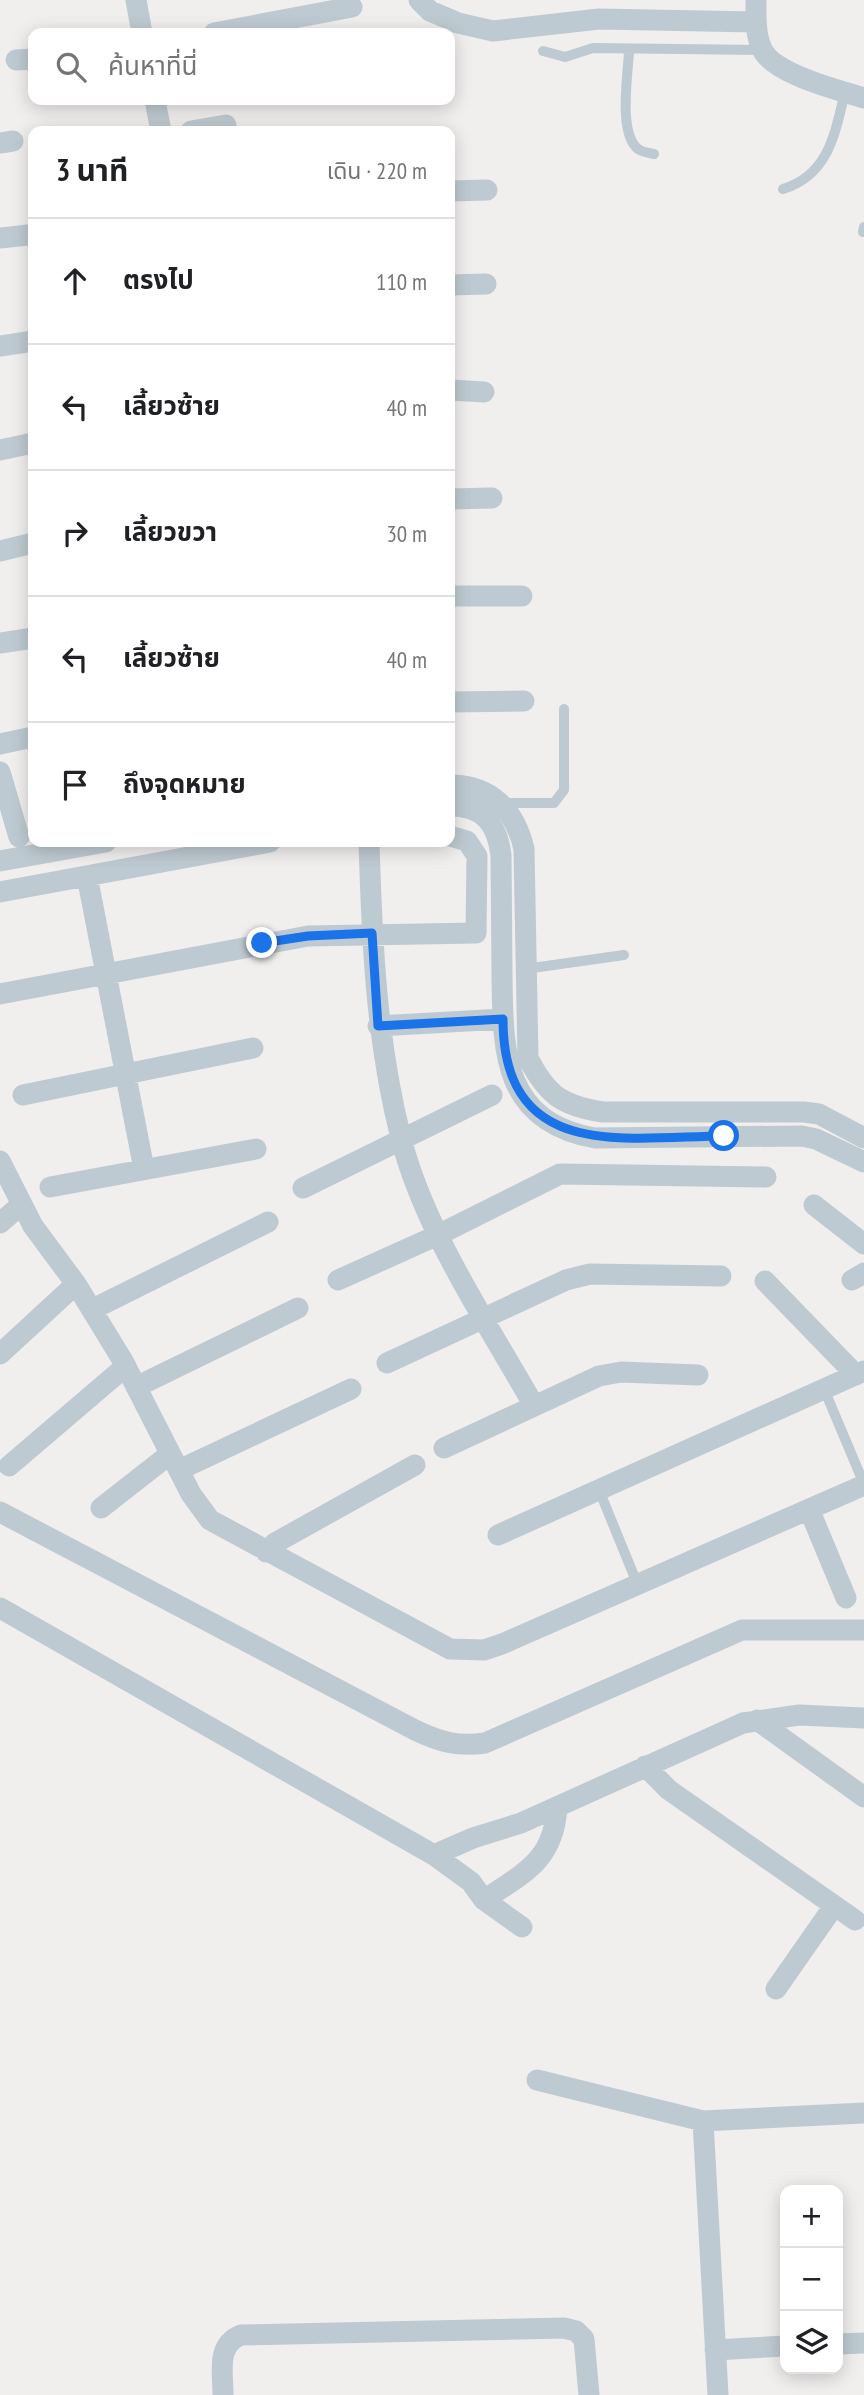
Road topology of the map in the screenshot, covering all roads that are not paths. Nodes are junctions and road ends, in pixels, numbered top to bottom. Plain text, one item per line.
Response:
1 (136, 0) edge
2 (419, 0) edge
3 (756, 0) edge
4 (352, 7) dead end
5 (755, 22) junction
6 (141, 28) edge
7 (241, 28) edge
8 (762, 50) junction
9 (543, 51) dead end
10 (629, 51) junction
11 (855, 95) edge
12 (156, 105) edge
13 (226, 125) dead end
14 (160, 126) edge
15 (220, 126) edge
16 (654, 154) dead end
17 (783, 189) dead end
18 (487, 190) dead end
19 (455, 191) edge
20 (28, 235) dead end
21 (0, 238) edge
22 (486, 284) dead end
23 (455, 285) edge
24 (28, 342) edge
25 (0, 346) edge
26 (455, 390) edge
27 (484, 392) dead end
28 (28, 444) edge
29 (0, 450) edge
30 (492, 498) dead end
31 (455, 499) edge
32 (28, 544) edge
33 (0, 551) edge
34 (455, 596) edge
35 (522, 596) dead end
36 (28, 639) edge
37 (0, 643) edge
38 (524, 701) dead end
39 (455, 702) edge
40 (564, 709) dead end
41 (28, 738) edge
42 (0, 744) edge
43 (0, 772) edge
44 (455, 785) edge
45 (502, 803) junction
46 (455, 807) edge
47 (18, 837) edge
48 (455, 837) edge
49 (80, 847) edge
50 (243, 847) edge
51 (369, 847) edge
52 (0, 862) edge
53 (87, 876) junction
54 (0, 892) edge
55 (372, 933) junction
56 (624, 955) dead end
57 (525, 969) junction
58 (106, 973) junction
59 (0, 994) edge
60 (503, 1019) junction
61 (378, 1026) junction
62 (253, 1048) dead end
63 (125, 1073) junction
64 (23, 1096) dead end
65 (492, 1096) dead end
66 (864, 1138) edge
67 (401, 1140) junction
68 (256, 1149) dead end
69 (0, 1161) edge
70 (864, 1162) edge
71 (144, 1170) junction
72 (766, 1177) dead end
73 (50, 1187) dead end
74 (303, 1188) dead end
75 (22, 1204) junction
76 (814, 1205) dead end
77 (268, 1222) dead end
78 (0, 1223) edge
79 (438, 1235) junction
80 (864, 1244) edge
81 (720, 1276) dead end
82 (338, 1280) dead end
83 (765, 1281) dead end
84 (76, 1284) junction
85 (298, 1308) dead end
86 (93, 1310) junction
87 (484, 1318) junction
88 (0, 1354) edge
89 (387, 1363) dead end
90 (126, 1366) junction
91 (860, 1373) edge
92 (698, 1375) dead end
93 (136, 1387) junction
94 (351, 1389) dead end
95 (824, 1389) junction
96 (533, 1405) junction
97 (443, 1448) dead end
98 (174, 1462) junction
99 (415, 1465) dead end
100 (9, 1466) dead end
101 (864, 1485) edge
102 (599, 1490) junction
103 (101, 1508) dead end
104 (809, 1509) junction
105 (0, 1512) edge
106 (498, 1535) dead end
107 (266, 1552) junction
108 (637, 1583) junction
109 (845, 1598) dead end
110 (0, 1608) edge
111 (864, 1630) edge
112 (864, 1718) edge
113 (757, 1720) junction
114 (645, 1766) junction
115 (864, 1797) edge
116 (557, 1808) junction
117 (434, 1855) junction
118 (484, 1900) junction
119 (834, 1906) junction
120 (855, 1920) dead end
121 (522, 1927) dead end
122 (776, 1989) dead end
123 (537, 2080) dead end
124 (864, 2113) edge
125 (703, 2121) junction
126 (864, 2343) edge
127 (843, 2344) edge
128 (780, 2346) edge
129 (715, 2350) junction
130 (223, 2395) edge
131 (589, 2395) edge
132 (718, 2395) edge

1 - 6 street
2 - 5 street
3 - 5 street
4 - 7 street
5 - 8 street
8 - 10 lane
8 - 11 street
9 - 10 lane
10 - 16 lane
11 - 17 lane
12 - 14 street
13 - 15 street
18 - 19 street
20 - 21 street
22 - 23 street
24 - 25 street
26 - 27 street
28 - 29 street
30 - 31 street
32 - 33 street
34 - 35 street
36 - 37 street
38 - 39 street
40 - 45 lane
41 - 42 street
43 - 47 street
44 - 45 street
45 - 57 street
46 - 60 street
48 - 55 street
49 - 52 street
50 - 53 street
51 - 55 street
53 - 54 street
53 - 58 street
55 - 58 street
55 - 61 street
56 - 57 lane
57 - 66 street
58 - 59 street
58 - 63 street
60 - 61 street
60 - 70 street
61 - 67 street
62 - 63 street
63 - 64 street
63 - 71 street
65 - 67 street
67 - 74 street
67 - 79 street
68 - 71 street
69 - 75 street
71 - 73 street
72 - 79 street
75 - 78 street
75 - 84 street
76 - 80 street
77 - 86 street
79 - 82 street
79 - 87 street
81 - 87 street
83 - 91 street
84 - 86 street
84 - 88 street
85 - 93 street
86 - 90 street
87 - 89 street
87 - 96 street
90 - 93 street
90 - 100 street
91 - 95 street
92 - 96 street
93 - 98 street
94 - 98 street
95 - 101 lane
95 - 102 street
96 - 97 street
98 - 103 street
98 - 107 street
99 - 107 street
101 - 104 street
102 - 106 street
102 - 108 lane
104 - 108 street
104 - 109 street
105 - 111 street
107 - 108 street
110 - 117 street
112 - 113 street
113 - 114 street
113 - 115 street
114 - 116 street
114 - 119 street
116 - 117 street
116 - 118 street
117 - 118 street
118 - 121 street
119 - 120 street
119 - 122 street
123 - 125 street
124 - 125 street
125 - 129 street
126 - 127 street
128 - 129 street
129 - 132 street
130 - 131 street

